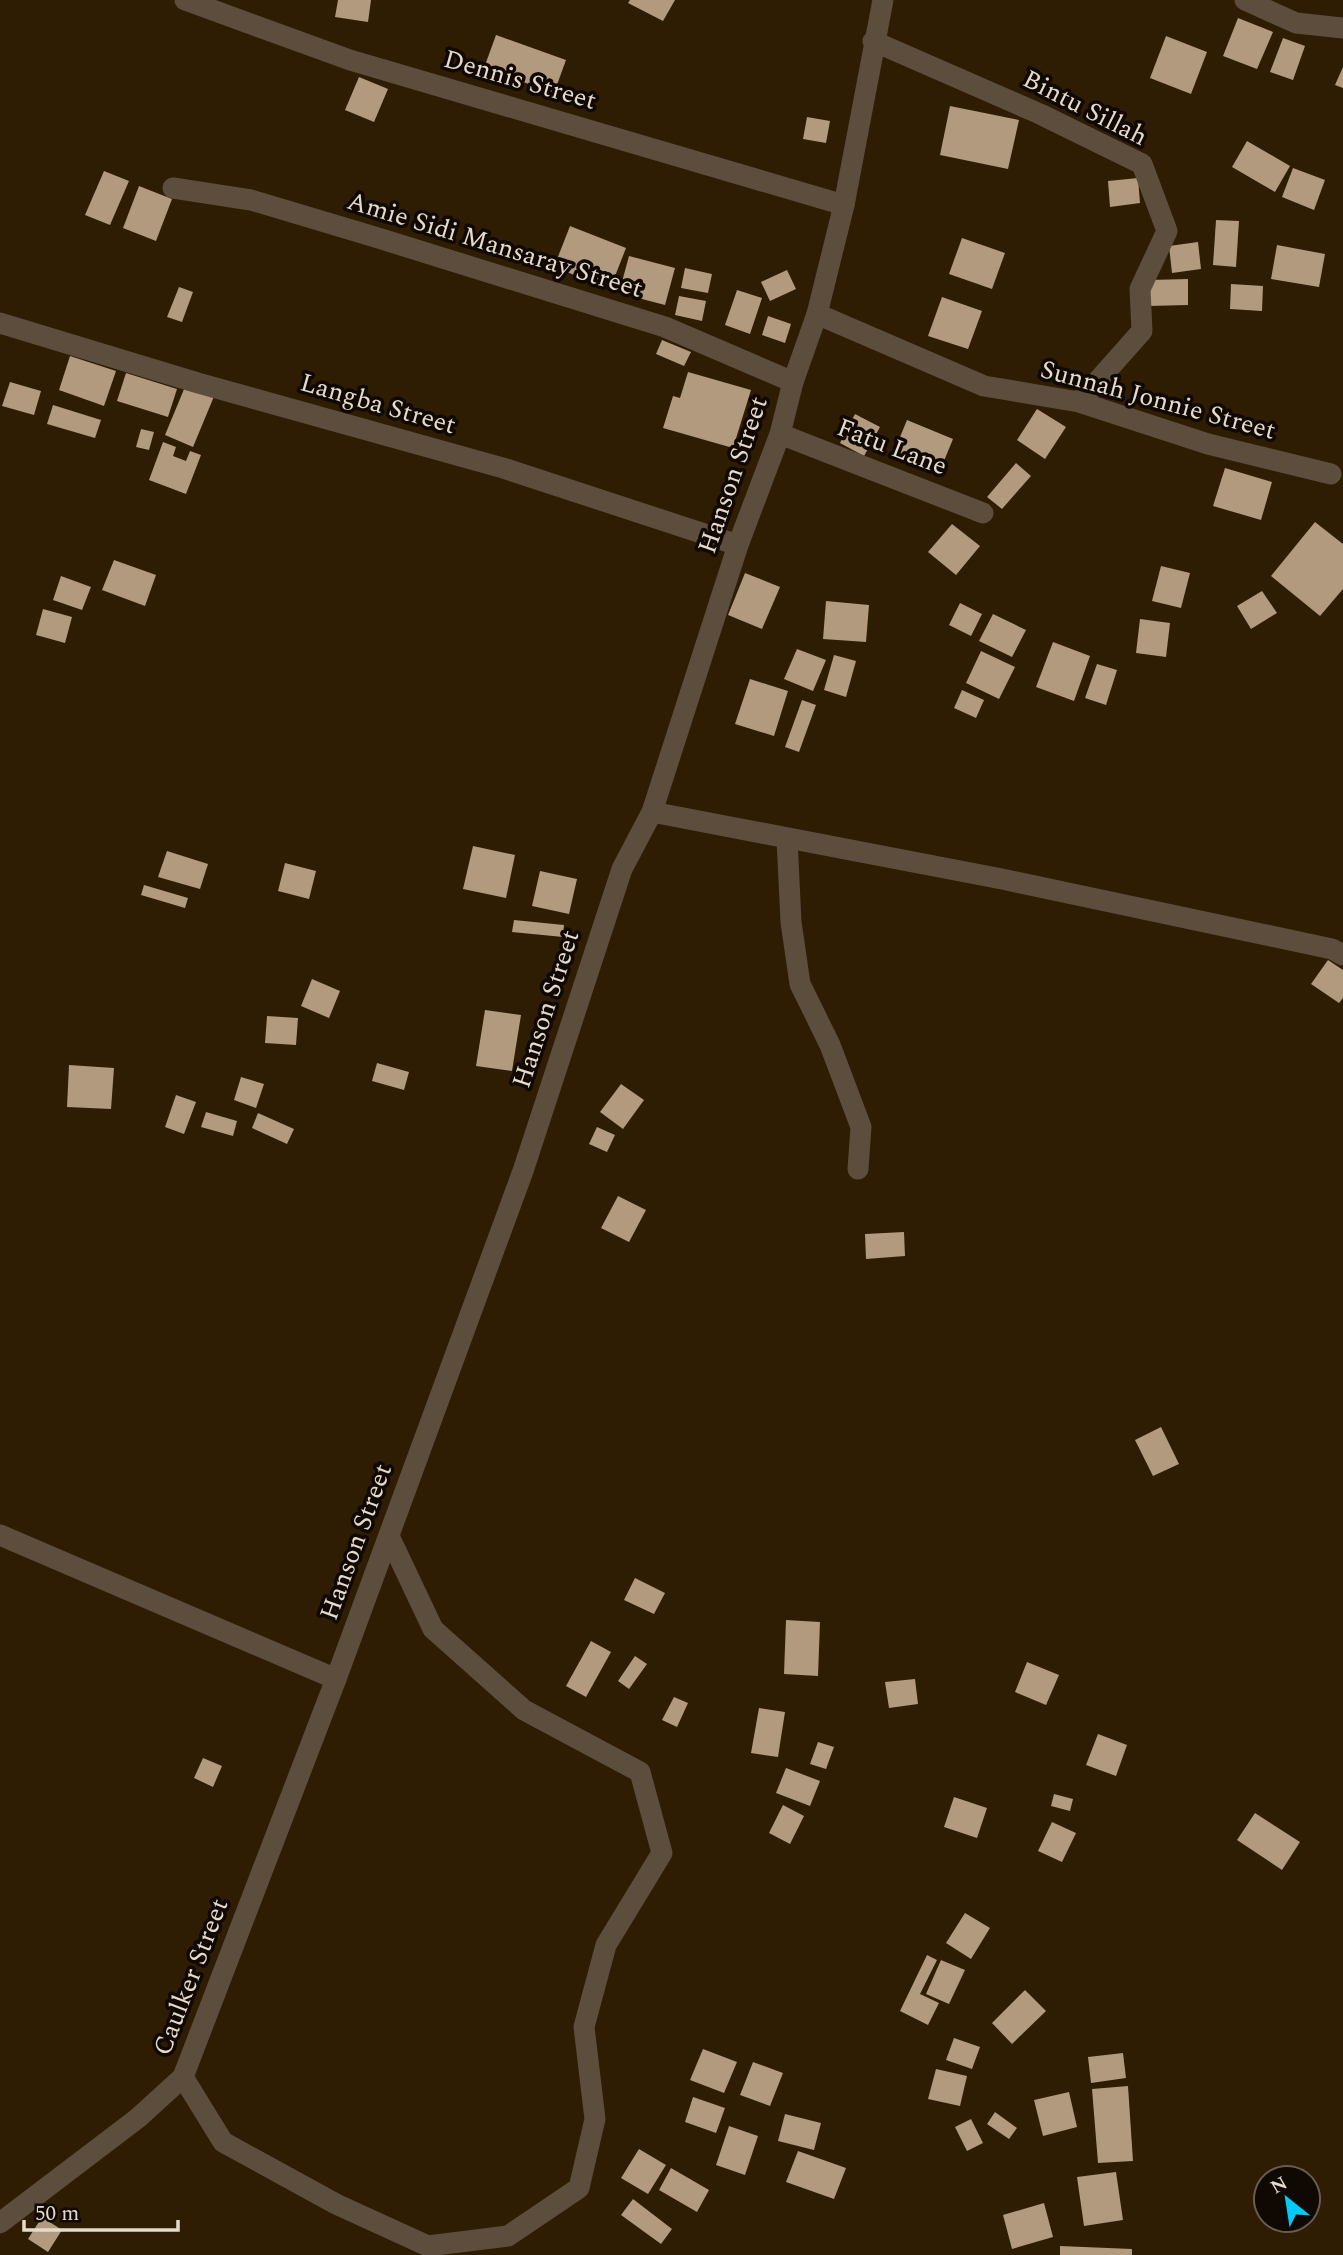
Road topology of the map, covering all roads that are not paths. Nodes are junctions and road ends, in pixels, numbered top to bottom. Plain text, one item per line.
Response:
1 (185, 0) edge
2 (883, 0) edge
3 (1245, 0) edge
4 (1343, 29) edge
5 (873, 41) junction
6 (173, 188) dead end
7 (844, 205) junction
8 (817, 314) junction
9 (0, 323) edge
10 (793, 382) junction
11 (1079, 402) junction
12 (780, 434) junction
13 (1331, 474) dead end
14 (983, 513) dead end
15 (738, 545) junction
16 (652, 811) junction
17 (787, 839) junction
18 (1339, 950) edge
19 (858, 1169) dead end
20 (0, 1535) edge
21 (389, 1535) junction
22 (336, 1679) junction
23 (183, 2077) junction
24 (0, 2223) edge

1 - 7 street, Dennis Street
2 - 5 street, Hanson Street
3 - 4 street
5 - 7 street, Hanson Street
5 - 11 street, Bintu Sillah
6 - 10 street, Amie Sidi Mansaray Street
7 - 8 street, Hanson Street
8 - 10 street, Hanson Street
8 - 11 street, Sunnah Jonnie Street
9 - 15 street, Langba Street
10 - 12 street, Hanson Street
11 - 13 street, Sunnah Jonnie Street
12 - 14 street, Fatu Lane
12 - 15 street, Hanson Street
15 - 16 street, Hanson Street
16 - 17 street
16 - 21 street, Hanson Street
17 - 18 street
17 - 19 street
20 - 22 street
21 - 22 street, Hanson Street
21 - 23 street
22 - 23 street, Caulker Street
23 - 24 street, Caulker Street

